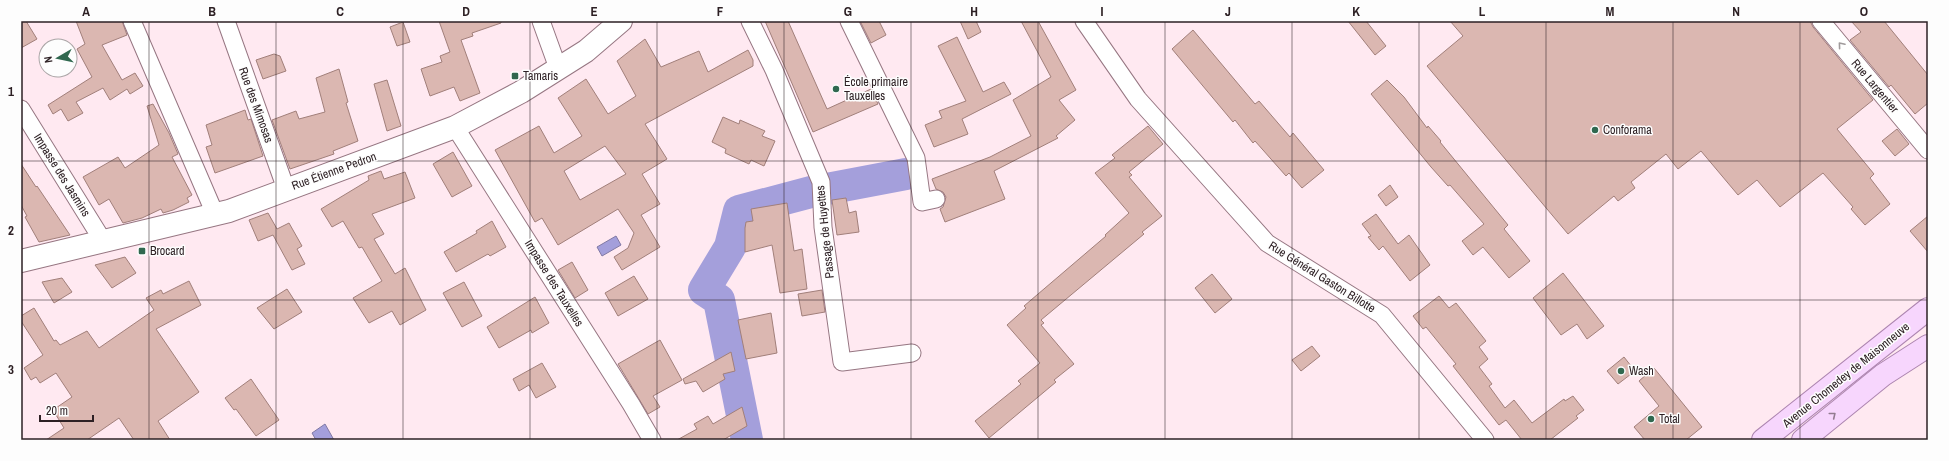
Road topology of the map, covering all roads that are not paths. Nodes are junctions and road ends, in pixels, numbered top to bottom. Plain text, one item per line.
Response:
1 (132, 21) edge
2 (226, 21) edge
3 (541, 21) edge
4 (621, 21) edge
5 (750, 21) edge
6 (849, 21) edge
7 (1084, 21) edge
8 (1821, 21) edge
9 (558, 68) junction
10 (21, 109) edge
11 (455, 127) junction
12 (1928, 150) edge
13 (286, 189) junction
14 (936, 199) dead end
15 (216, 214) junction
16 (103, 241) junction
17 (21, 261) edge
18 (1928, 309) edge
19 (1928, 346) edge
20 (912, 353) dead end
21 (652, 440) edge
22 (1485, 440) edge
23 (1763, 440) edge
24 (1803, 440) edge

1 - 15 street
2 - 13 street, Rue des Mimosas
3 - 9 street
4 - 9 street, Rue Étienne Pedron
5 - 20 street, Passage de Huyettes
6 - 14 street
7 - 22 street, Rue Général Gaston Billotte
12 -> 8 street, Rue Largentier
9 - 11 street, Rue Étienne Pedron
10 - 16 street, Impasse des Jasmins
11 - 13 street, Rue Étienne Pedron
11 - 21 street, Impasse des Tauxelles
13 - 15 street, Rue Étienne Pedron
15 - 16 street, Rue Étienne Pedron
16 - 17 street, Rue Étienne Pedron
18 - 23 main road, Avenue Chomedey de Maisonneuve
24 -> 19 main road

